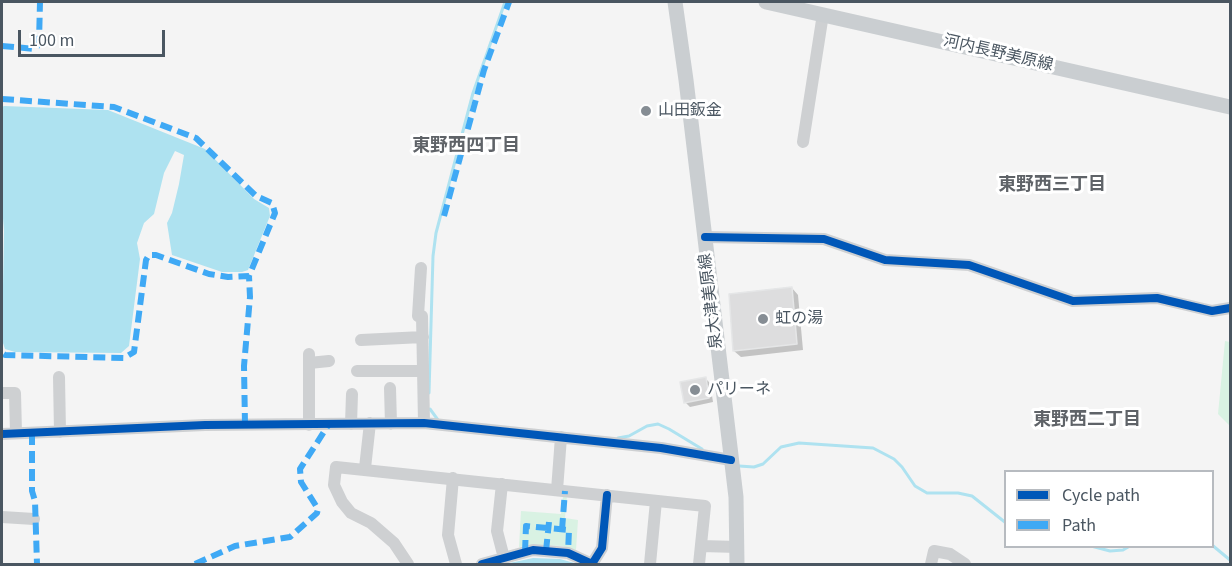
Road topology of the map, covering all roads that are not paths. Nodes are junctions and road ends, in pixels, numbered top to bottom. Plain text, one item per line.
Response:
1 (675, 2) edge
2 (766, 2) edge
3 (823, 14) junction
4 (1230, 107) edge
5 (803, 142) dead end
6 (705, 237) junction
7 (421, 268) dead end
8 (1230, 308) edge
9 (423, 337) junction
10 (361, 340) dead end
11 (329, 361) dead end
12 (423, 370) junction
13 (357, 371) dead end
14 (56, 384) dead end
15 (390, 388) dead end
16 (2, 393) edge
17 (352, 394) dead end
18 (370, 423) junction
19 (424, 423) junction
20 (351, 424) junction
21 (391, 424) junction
22 (309, 425) junction
23 (60, 432) junction
24 (2, 434) edge
25 (16, 434) junction
26 (561, 437) junction
27 (731, 460) junction
28 (365, 468) junction
29 (453, 478) junction
30 (502, 483) junction
31 (557, 490) junction
32 (607, 495) junction
33 (656, 501) junction
34 (2, 517) edge
35 (34, 519) dead end
36 (701, 546) junction
37 (738, 547) junction
38 (504, 558) junction
39 (408, 564) edge
40 (456, 564) edge
41 (482, 564) edge
42 (650, 564) edge
43 (699, 564) edge
44 (737, 564) edge
45 (931, 564) edge
46 (965, 564) edge

1 - 6 main road, 泉大津美原線
2 - 3 main road, 河内長野美原線
3 - 4 main road, 河内長野美原線
3 - 5 street
6 - 8 street
6 - 27 main road, 泉大津美原線
7 - 9 street
9 - 10 street
9 - 12 street
11 - 22 street
12 - 13 street
12 - 19 street
14 - 23 street
15 - 21 street
16 - 25 street
17 - 20 street
18 - 20 street
18 - 21 street
18 - 28 street
19 - 21 street
19 - 26 street
20 - 22 street
22 - 23 street
23 - 25 street
24 - 25 street
26 - 27 street
26 - 31 street
27 - 37 main road, 泉大津美原線
28 - 29 street
28 - 39 street
29 - 30 street
29 - 40 street
30 - 31 street
30 - 38 street
31 - 32 street
32 - 33 street
32 - 38 street
33 - 36 street
33 - 42 street
34 - 35 street
36 - 37 street
36 - 43 street
37 - 44 main road, 泉大津美原線
38 - 41 street
45 - 46 street

